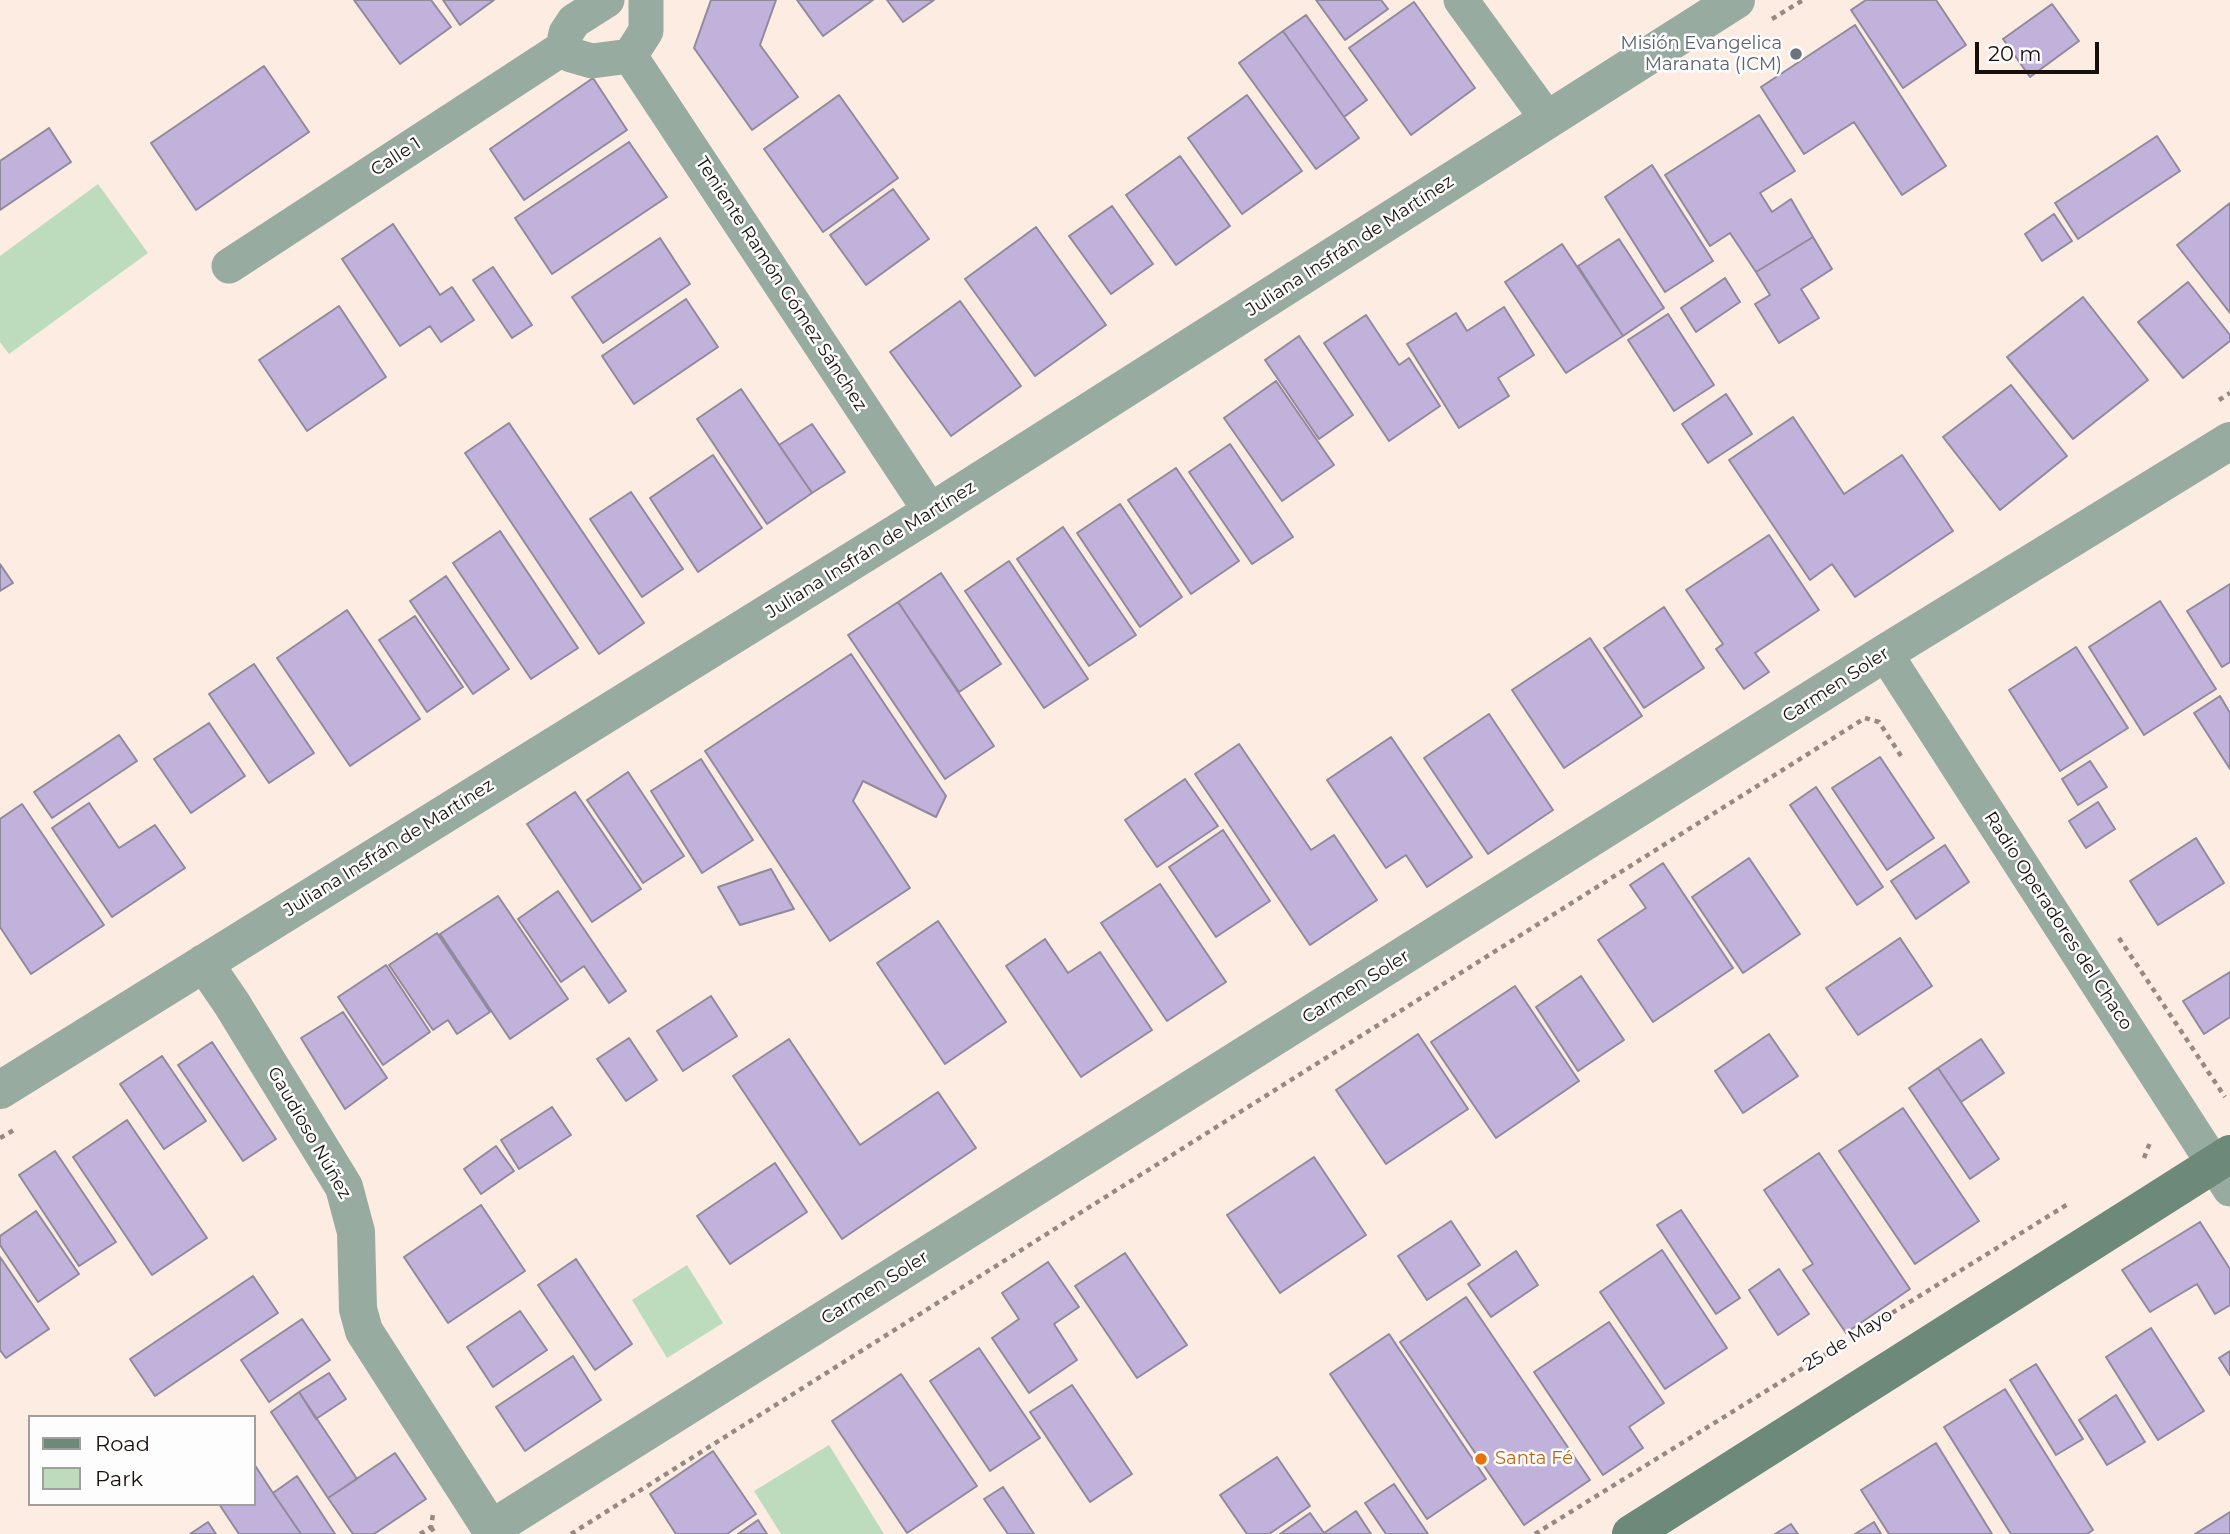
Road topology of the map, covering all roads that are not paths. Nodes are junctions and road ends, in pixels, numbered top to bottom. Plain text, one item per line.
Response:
1 (607, 0) edge
2 (646, 0) edge
3 (1461, 0) edge
4 (1736, 0) edge
5 (563, 48) junction
6 (630, 56) junction
7 (1548, 120) junction
8 (229, 266) dead end
9 (2230, 441) edge
10 (931, 512) junction
11 (1885, 653) junction
12 (204, 963) junction
13 (0, 1090) edge
14 (2225, 1169) edge
15 (490, 1532) edge
16 (1631, 1534) edge

1 - 5 street, Calle 1
2 - 6 street
3 - 7 street
4 - 7 street, Juliana Insfrán de Martínez
5 - 6 street
5 - 8 street, Calle 1
6 - 10 street, Teniente Ramón Gómez Sánchez
7 - 10 street, Juliana Insfrán de Martínez
9 - 11 street, Carmen Soler
10 - 12 street, Juliana Insfrán de Martínez
11 - 14 street, Radio Operadores del Chaco
11 - 15 street, Carmen Soler
12 - 13 street, Juliana Insfrán de Martínez
12 - 15 street, Gaudioso Núñez
14 - 16 main road

